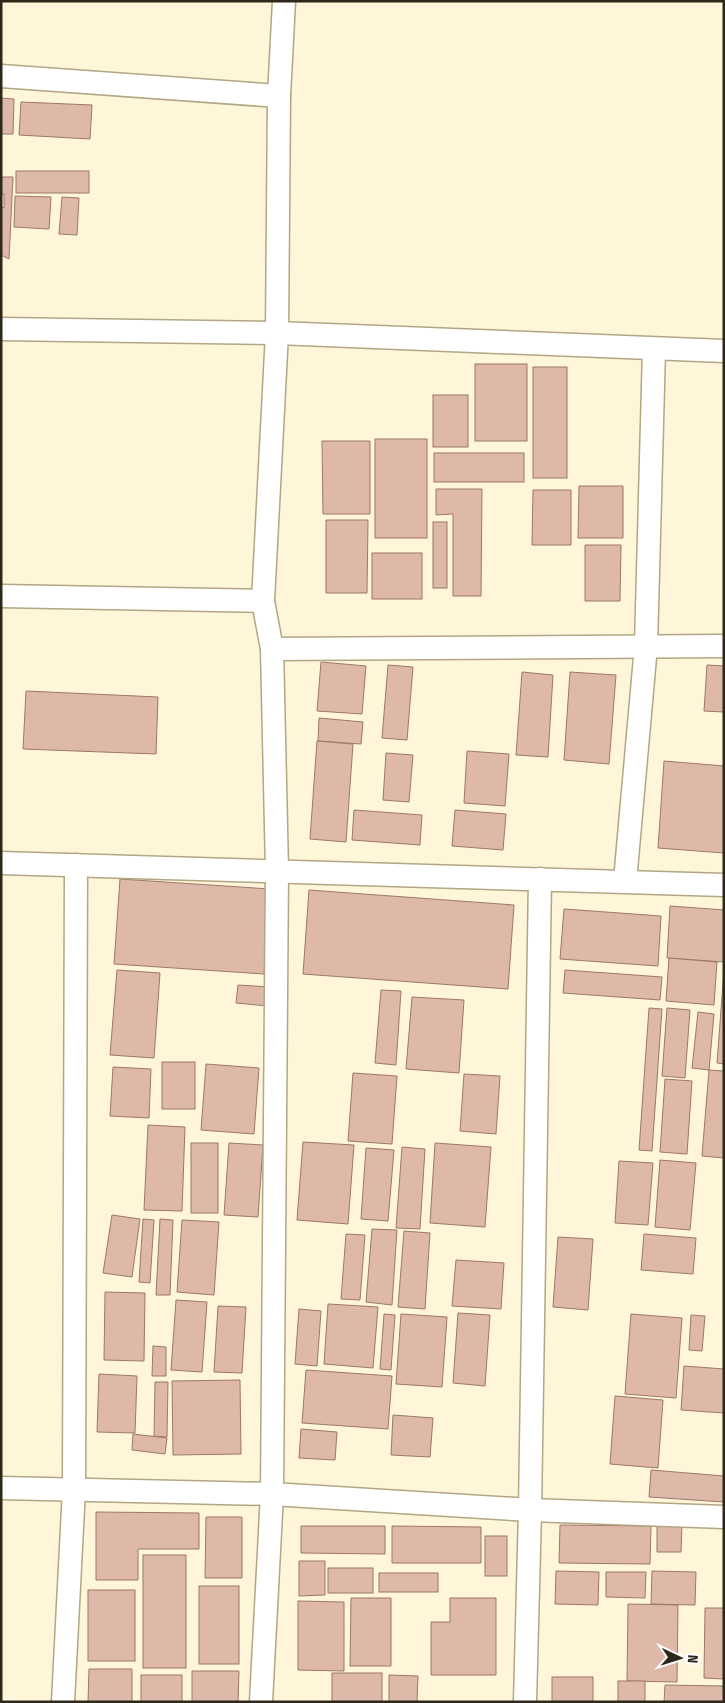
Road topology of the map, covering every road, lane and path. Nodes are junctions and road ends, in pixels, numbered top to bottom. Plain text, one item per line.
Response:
1 (284, 1) edge
2 (1, 76) edge
3 (279, 96) junction
4 (1, 329) edge
5 (277, 333) junction
6 (654, 349) junction
7 (724, 350) edge
8 (1, 596) edge
9 (263, 601) junction
10 (646, 646) junction
11 (724, 646) edge
12 (272, 649) junction
13 (1, 863) edge
14 (76, 865) junction
15 (277, 871) junction
16 (540, 879) junction
17 (625, 882) junction
18 (724, 885) edge
19 (1, 1488) edge
20 (74, 1489) junction
21 (272, 1494) junction
22 (530, 1510) junction
23 (724, 1518) edge
24 (63, 1702) edge
25 (261, 1702) edge
26 (525, 1702) edge

1 - 3 street
2 - 3 street
3 - 5 street
4 - 5 street
5 - 6 street
5 - 9 street
6 - 7 street
6 - 10 street
8 - 9 street
9 - 12 street
10 - 11 street
10 - 12 street
10 - 17 street
12 - 15 street
13 - 14 street
14 - 15 street
14 - 20 street
15 - 16 street
15 - 21 street
16 - 17 street
16 - 22 street
17 - 18 street
19 - 20 street
20 - 21 street
20 - 24 street
21 - 22 street
21 - 25 street
22 - 23 street
22 - 26 street

